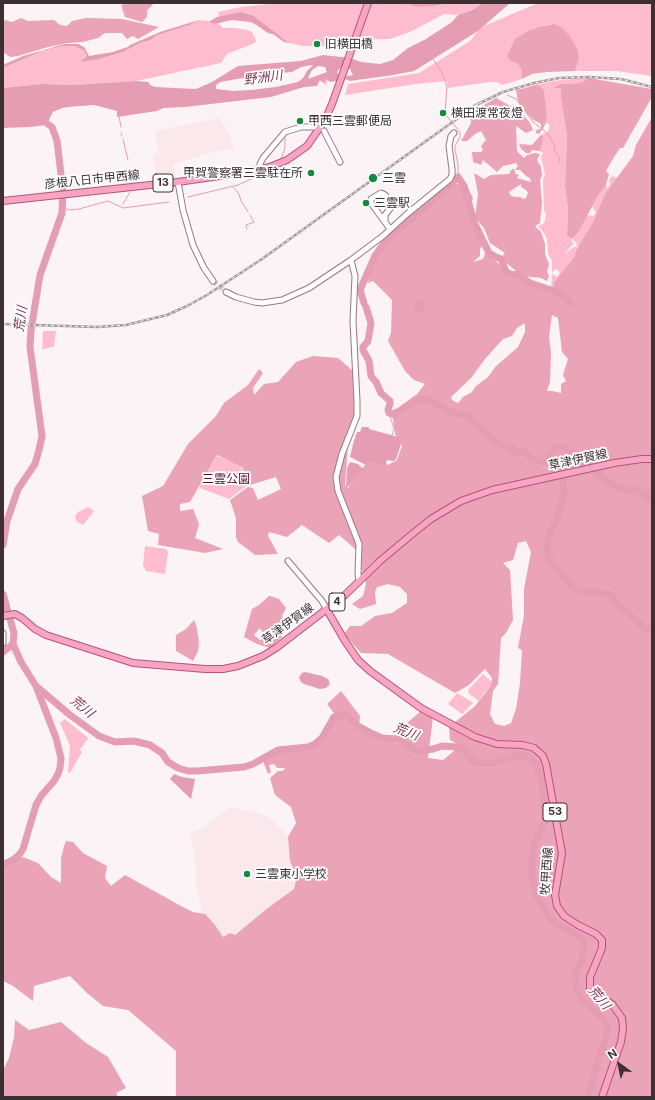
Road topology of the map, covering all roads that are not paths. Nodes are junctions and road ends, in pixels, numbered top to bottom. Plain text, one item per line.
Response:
1 (368, 3) edge
2 (317, 127) dead end
3 (324, 131) dead end
4 (454, 133) dead end
5 (340, 162) dead end
6 (260, 170) junction
7 (178, 182) junction
8 (3, 201) edge
9 (375, 210) junction
10 (386, 212) junction
11 (385, 221) junction
12 (390, 228) junction
13 (351, 260) junction
14 (213, 281) tunnel mouth
15 (226, 292) tunnel mouth
16 (652, 459) edge
17 (288, 561) dead end
18 (359, 582) junction
19 (327, 610) junction
20 (3, 616) edge
21 (3, 633) edge
22 (3, 643) edge
23 (602, 1097) edge

1 - 6 main road, 彦根八日市甲西線 / 13
2 - 6 street
3 - 5 street
4 - 12 street
6 - 7 main road, 彦根八日市甲西線 / 13
7 - 8 main road, 彦根八日市甲西線 / 13
7 - 14 street
9 - 10 street
9 - 10 street
9 - 11 street
10 - 11 street
11 - 12 street
12 - 13 street
13 - 15 street
13 - 18 street
16 - 18 main road, 草津伊賀線 / 4
17 - 19 street
18 - 19 main road, 草津伊賀線 / 4
19 - 20 main road, 草津伊賀線 / 4
19 - 23 main road, 牧甲西線 / 53
21 - 22 street

